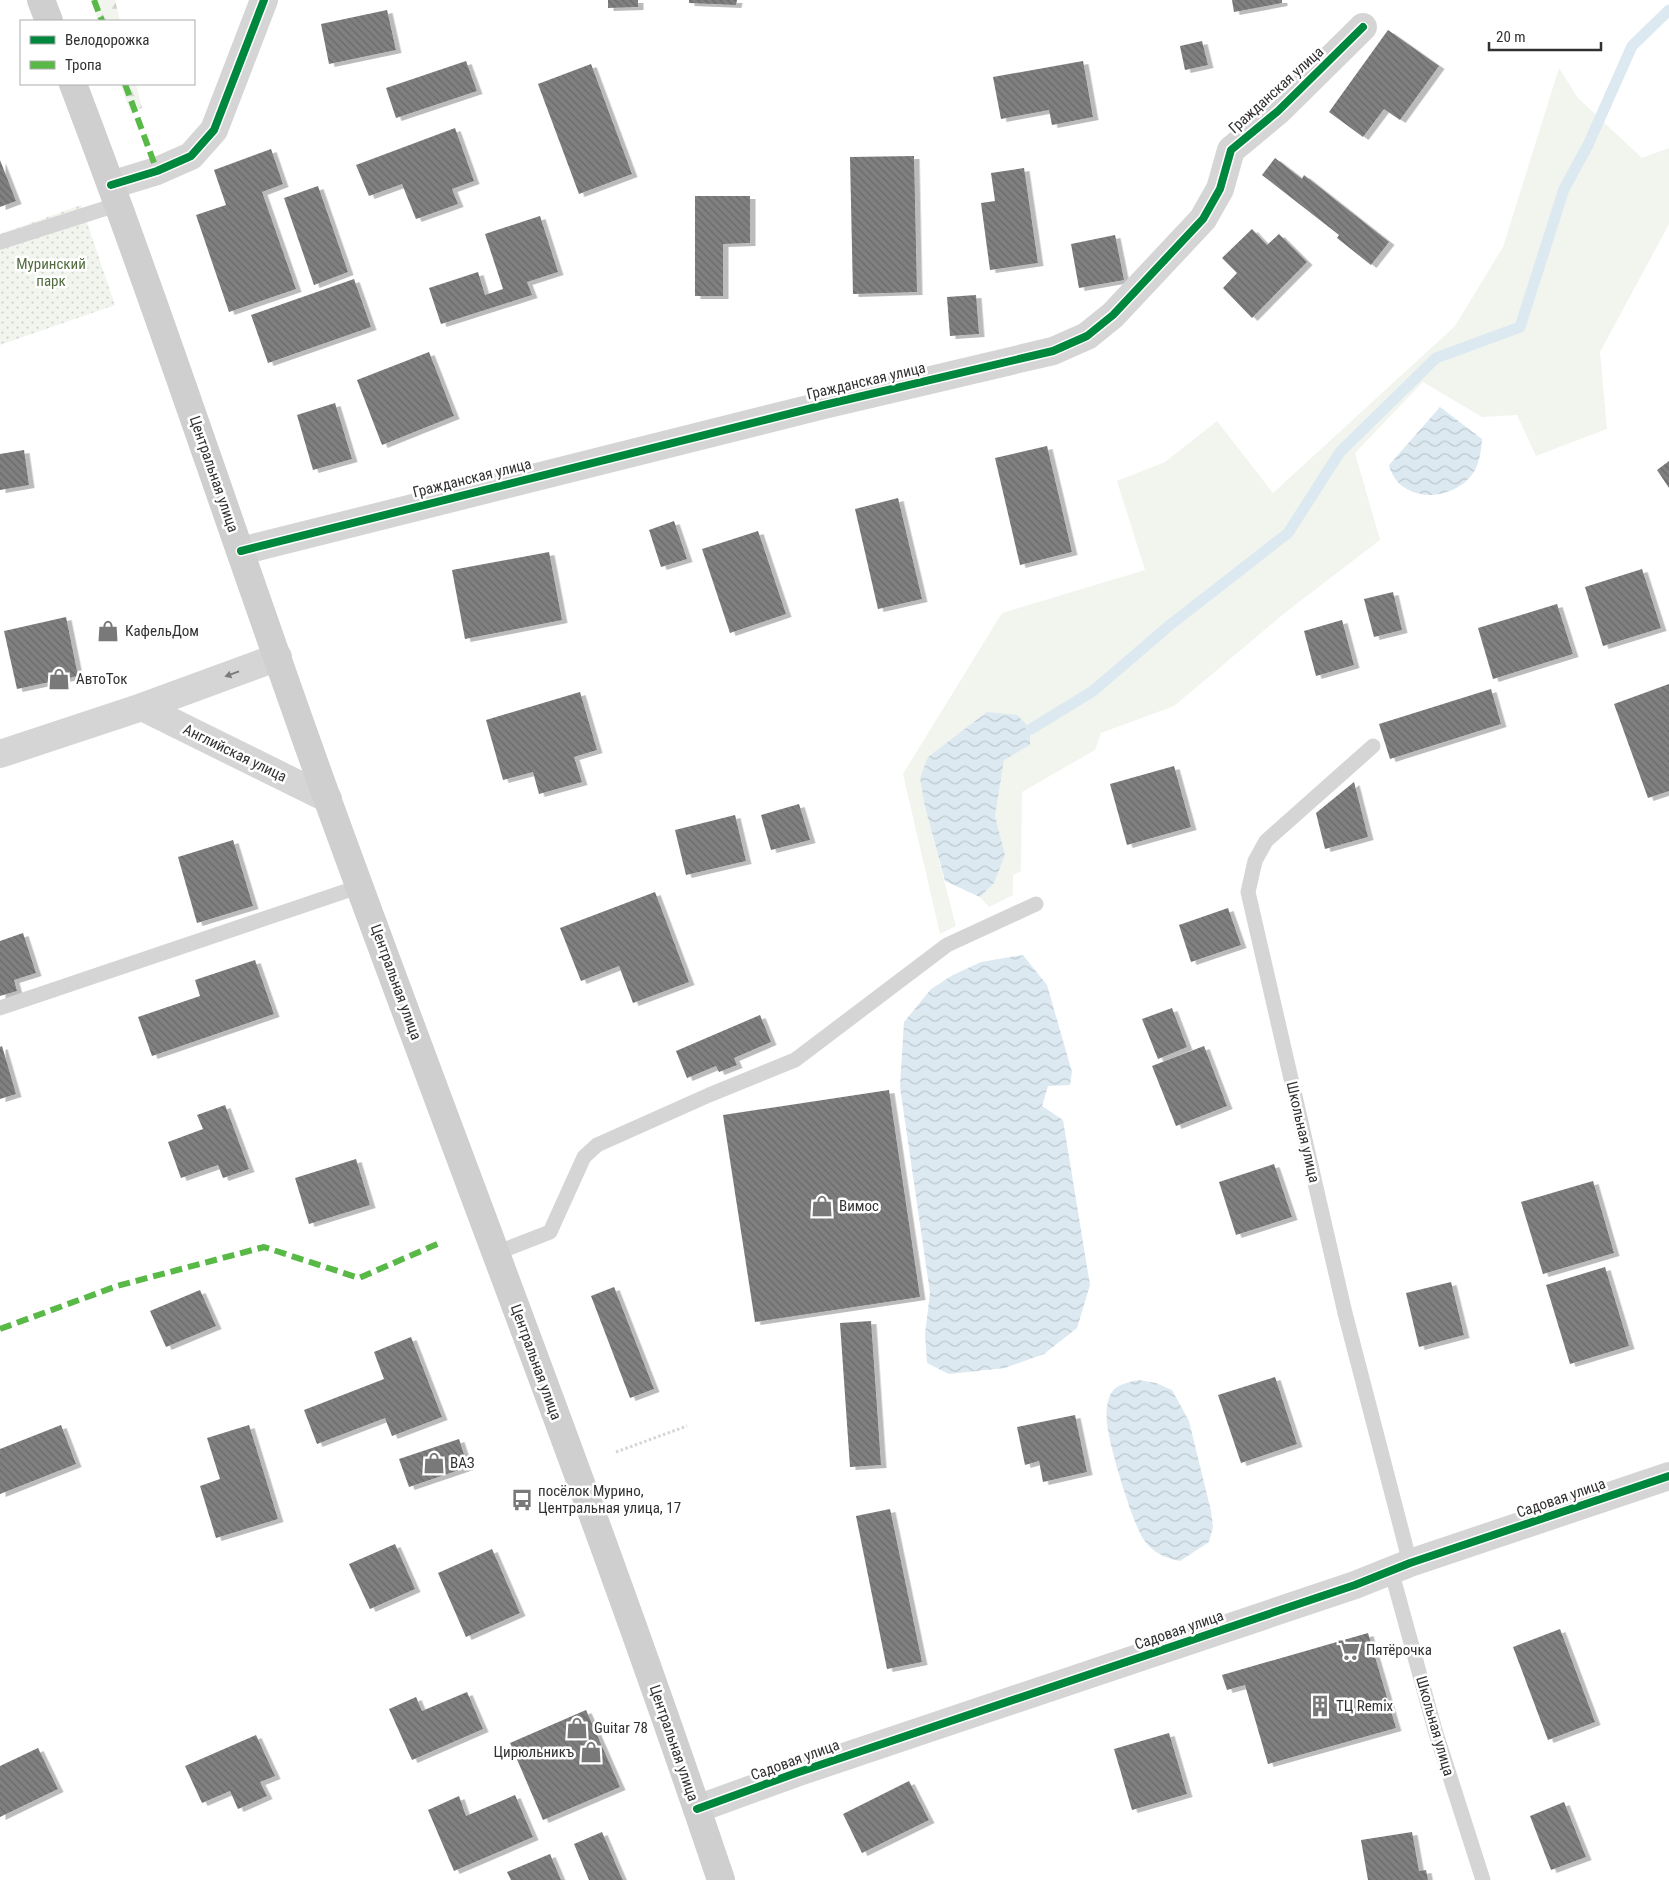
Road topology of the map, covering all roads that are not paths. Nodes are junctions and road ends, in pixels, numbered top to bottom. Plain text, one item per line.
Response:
1 (41, 0) edge
2 (264, 0) edge
3 (49, 20) edge
4 (1363, 27) dead end
5 (73, 85) edge
6 (115, 194) junction
7 (0, 242) edge
8 (241, 550) junction
9 (278, 657) junction
10 (142, 707) junction
11 (1373, 746) dead end
12 (0, 754) edge
13 (328, 799) junction
14 (361, 886) junction
15 (1036, 904) dead end
16 (0, 1008) edge
17 (496, 1253) junction
18 (1669, 1476) edge
19 (1400, 1567) junction
20 (697, 1809) junction
21 (721, 1880) edge
22 (1483, 1880) edge

1 - 3 main road
2 - 6 street
4 - 8 street, Гражданская улица
5 - 6 main road, Центральная улица
6 - 7 lane
6 - 8 main road, Центральная улица
8 - 9 main road, Центральная улица
9 -> 10 street
9 - 13 main road, Центральная улица
10 - 12 street
10 - 13 street, Английская улица
11 - 19 lane, Школьная улица
13 - 14 main road, Центральная улица
14 - 16 lane
14 - 17 main road, Центральная улица
15 - 17 lane
17 - 20 main road, Центральная улица
18 - 19 street, Садовая улица
19 - 20 street, Садовая улица
19 - 22 lane, Школьная улица
20 - 21 main road, Центральная улица

